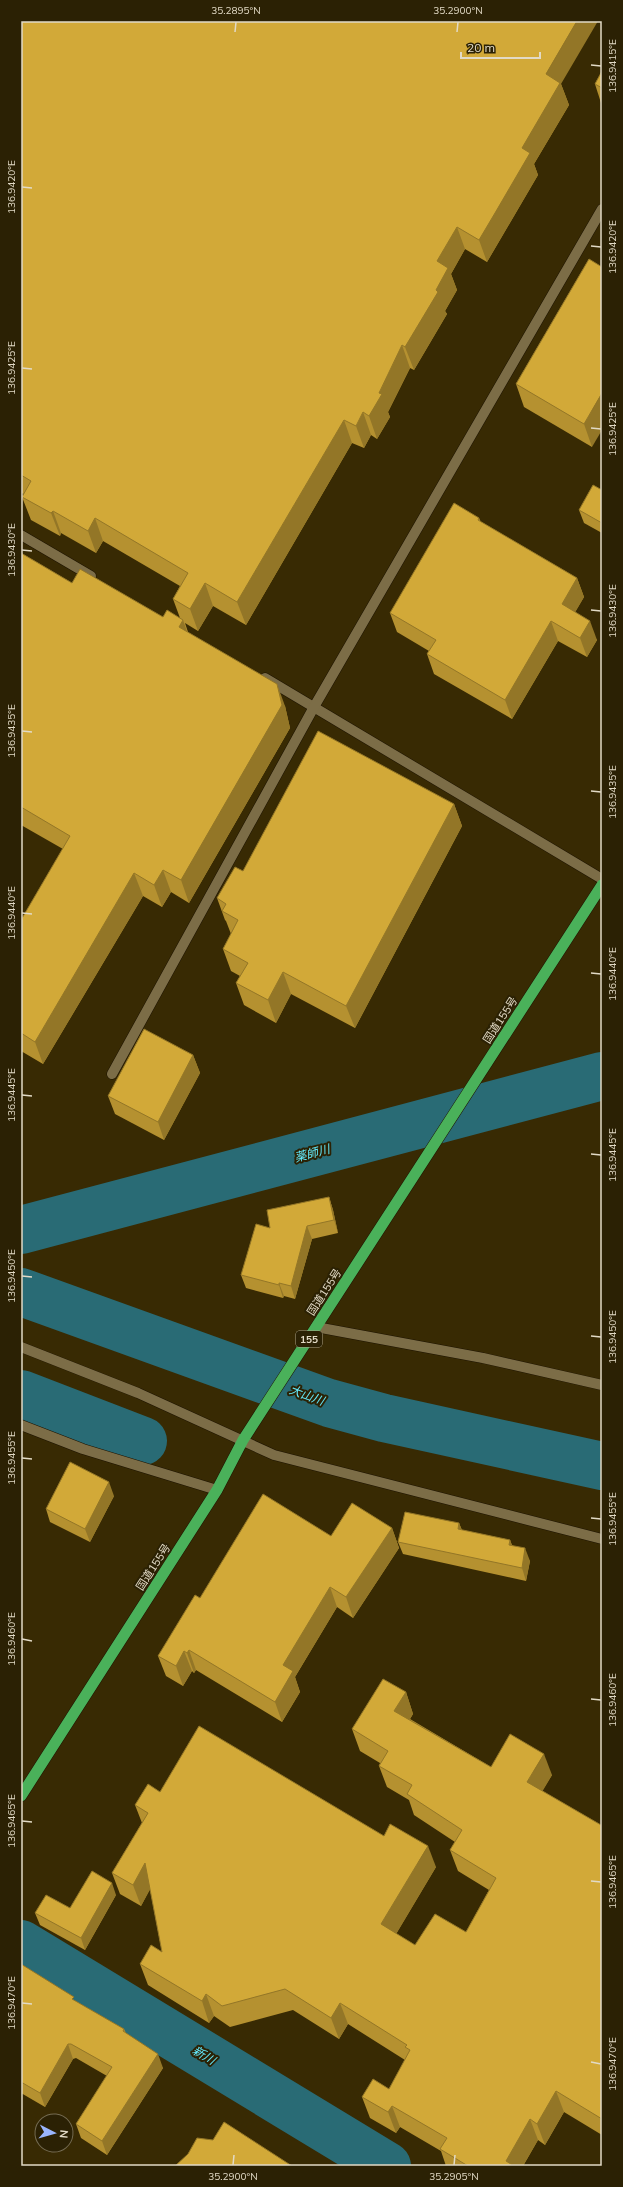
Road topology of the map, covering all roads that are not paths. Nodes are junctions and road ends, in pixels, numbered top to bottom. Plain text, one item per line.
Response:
1 (602, 209) edge
2 (21, 535) edge
3 (103, 583) edge
4 (253, 671) edge
5 (314, 706) junction
6 (602, 879) edge
7 (602, 885) edge
8 (112, 1074) dead end
9 (316, 1328) junction
10 (21, 1347) edge
11 (602, 1385) edge
12 (21, 1425) edge
13 (243, 1440) junction
14 (218, 1490) junction
15 (602, 1539) edge
16 (21, 1796) edge

1 - 5 street
2 - 3 street
4 - 5 street
5 - 6 street
5 - 8 street
7 - 9 highway, 国道155号 / 155
9 - 11 street
9 - 13 highway, 国道155号 / 155
10 - 13 street
12 - 14 street
13 - 14 highway, 国道155号 / 155
13 - 15 street
14 - 16 highway, 国道155号 / 155

